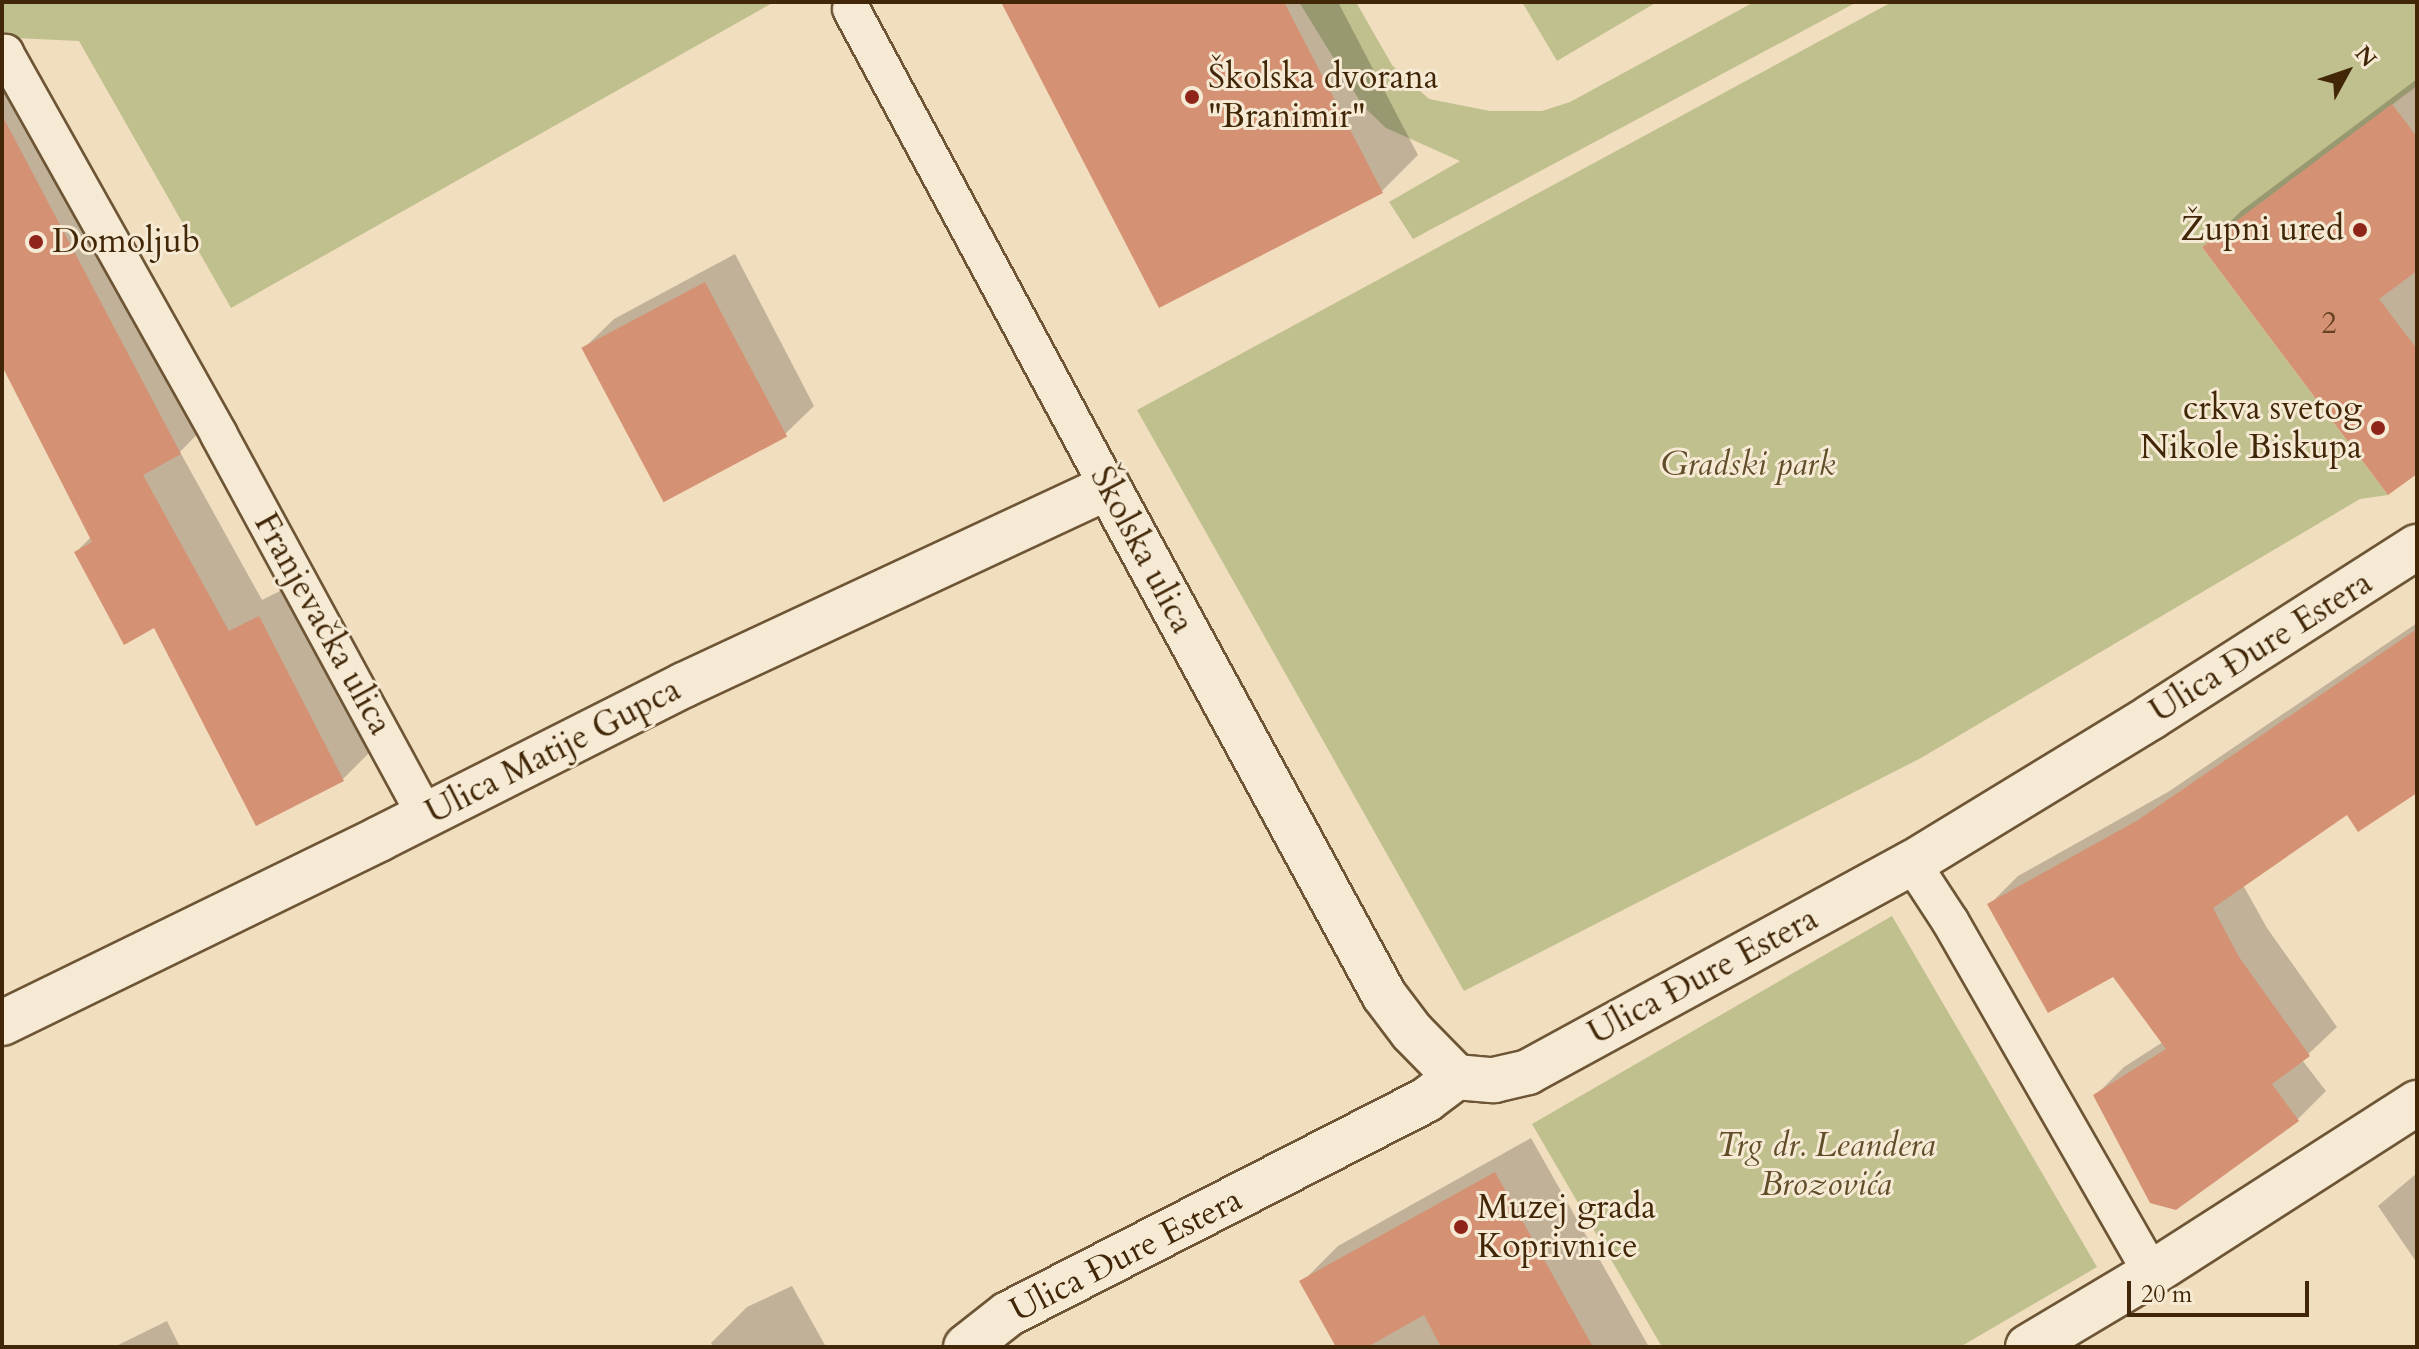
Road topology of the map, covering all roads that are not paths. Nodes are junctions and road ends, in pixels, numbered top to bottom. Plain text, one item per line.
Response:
1 (851, 9) dead end
2 (2, 55) edge
3 (1108, 487) junction
4 (2417, 547) edge
5 (425, 814) junction
6 (1912, 863) junction
7 (2, 1023) edge
8 (1456, 1077) junction
9 (2417, 1103) edge
10 (2152, 1273) junction
11 (966, 1347) edge
12 (2028, 1347) edge

1 - 3 lane, Školska ulica
2 - 5 lane, Franjevačka ulica
3 - 5 street, Ulica Matije Gupca
3 - 8 street, Školska ulica
4 - 6 street, Ulica Đure Estera
5 - 7 street, Ulica Matije Gupca
6 - 8 street, Ulica Đure Estera
6 - 10 lane
8 - 11 street, Ulica Đure Estera
9 - 10 street
10 - 12 street

